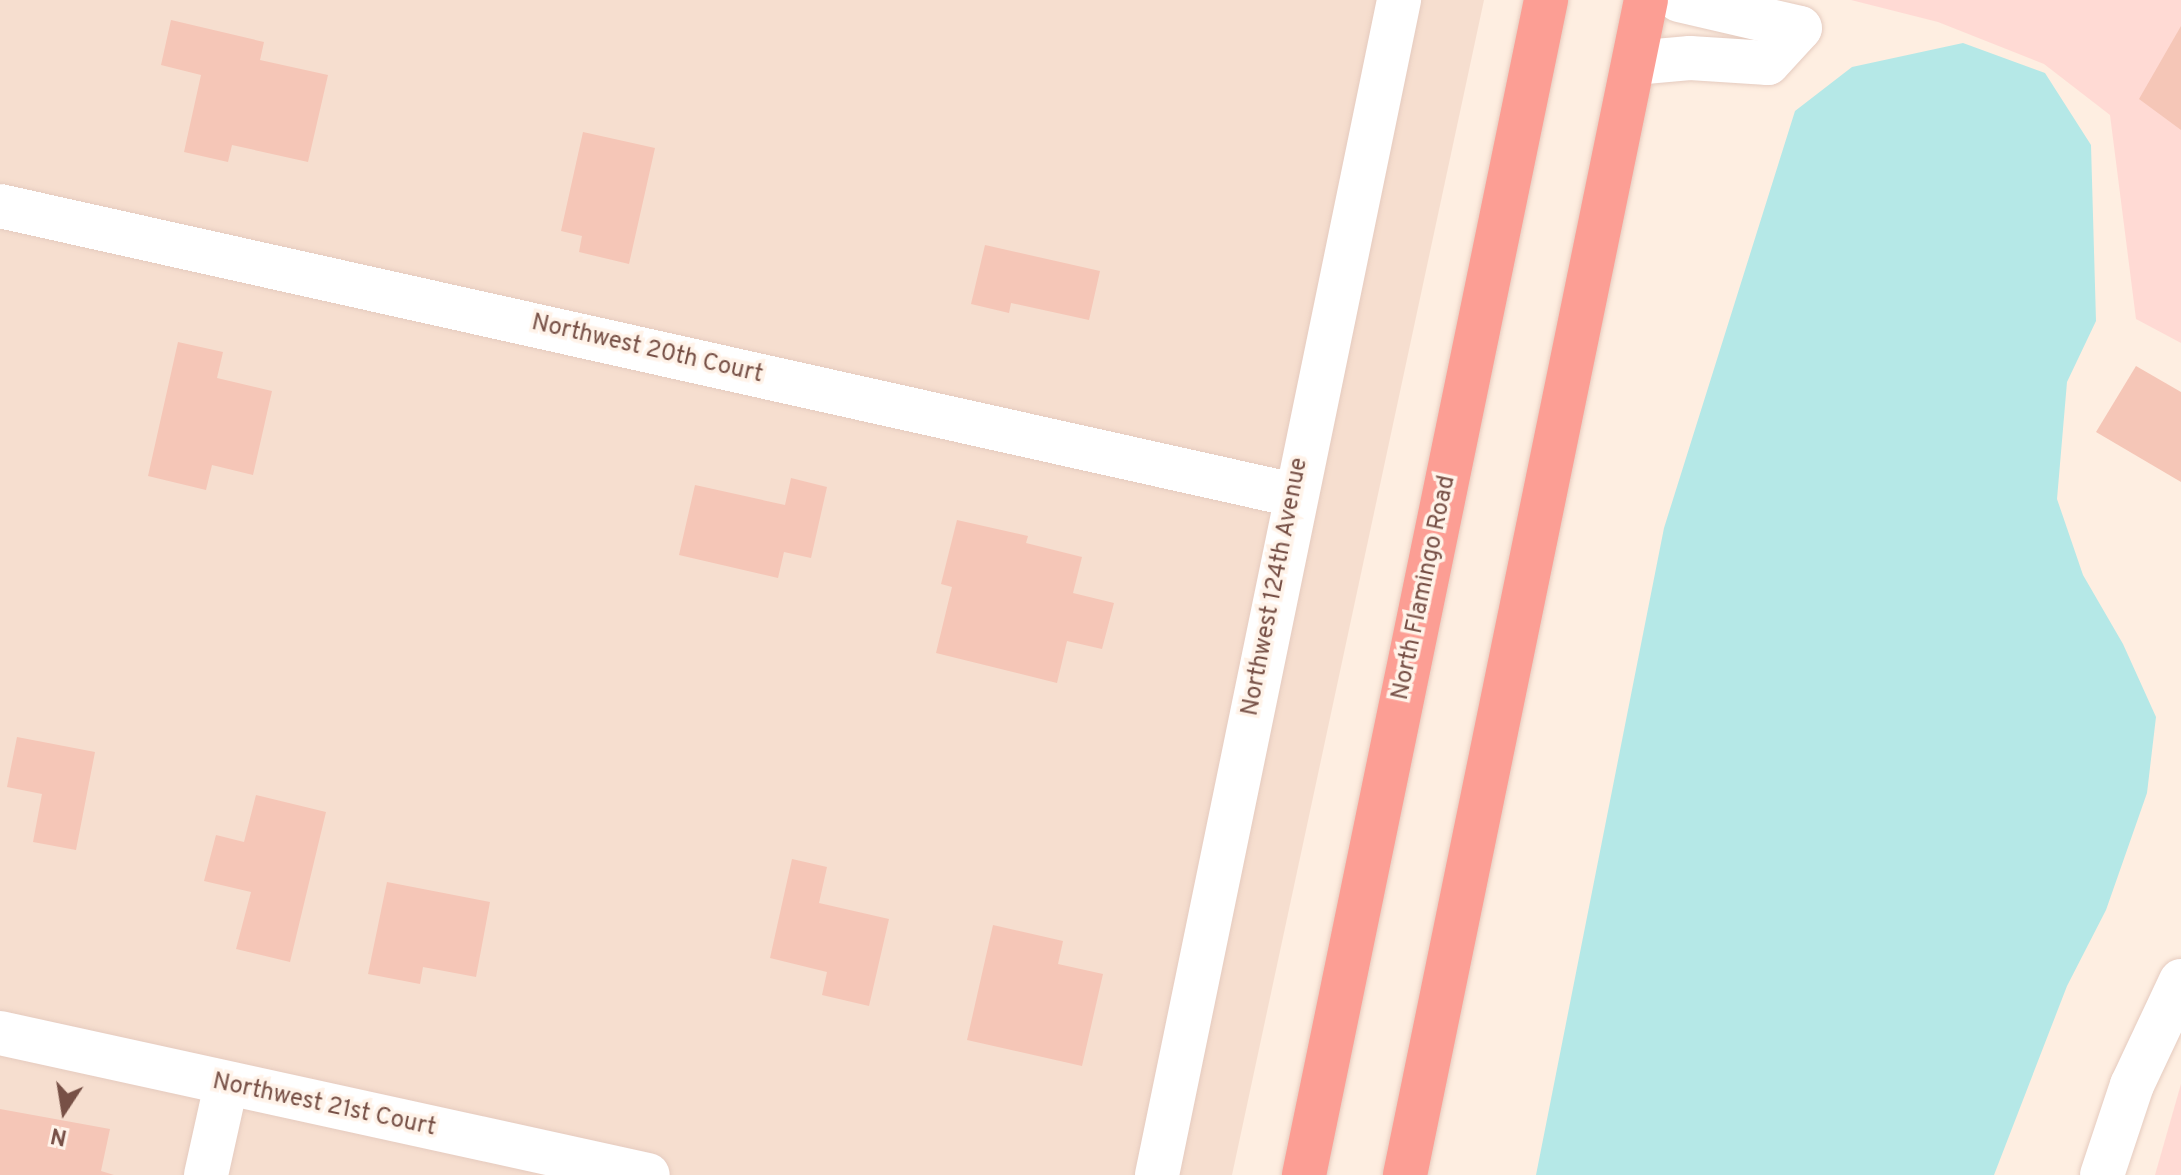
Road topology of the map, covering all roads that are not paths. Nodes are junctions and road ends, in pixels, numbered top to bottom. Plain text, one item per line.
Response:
1 (1399, 0) edge
2 (1546, 0) edge
3 (1646, 0) edge
4 (1679, 0) edge
5 (1634, 63) junction
6 (0, 206) edge
7 (1294, 495) junction
8 (2181, 981) edge
9 (0, 1033) edge
10 (226, 1085) junction
11 (206, 1175) edge
12 (648, 1175) edge
13 (1157, 1175) edge
14 (1304, 1175) edge
15 (1405, 1175) edge
16 (2102, 1175) edge

1 - 7 street, Northwest 124th Avenue
2 - 14 highway, North Flamingo Road
3 - 5 highway
4 - 5 street
5 - 15 highway
6 - 7 street, Northwest 20th Court
7 - 13 street, Northwest 124th Avenue
8 - 16 street
9 - 10 street, Northwest 21st Court
10 - 11 street
10 - 12 street, Northwest 21st Court

